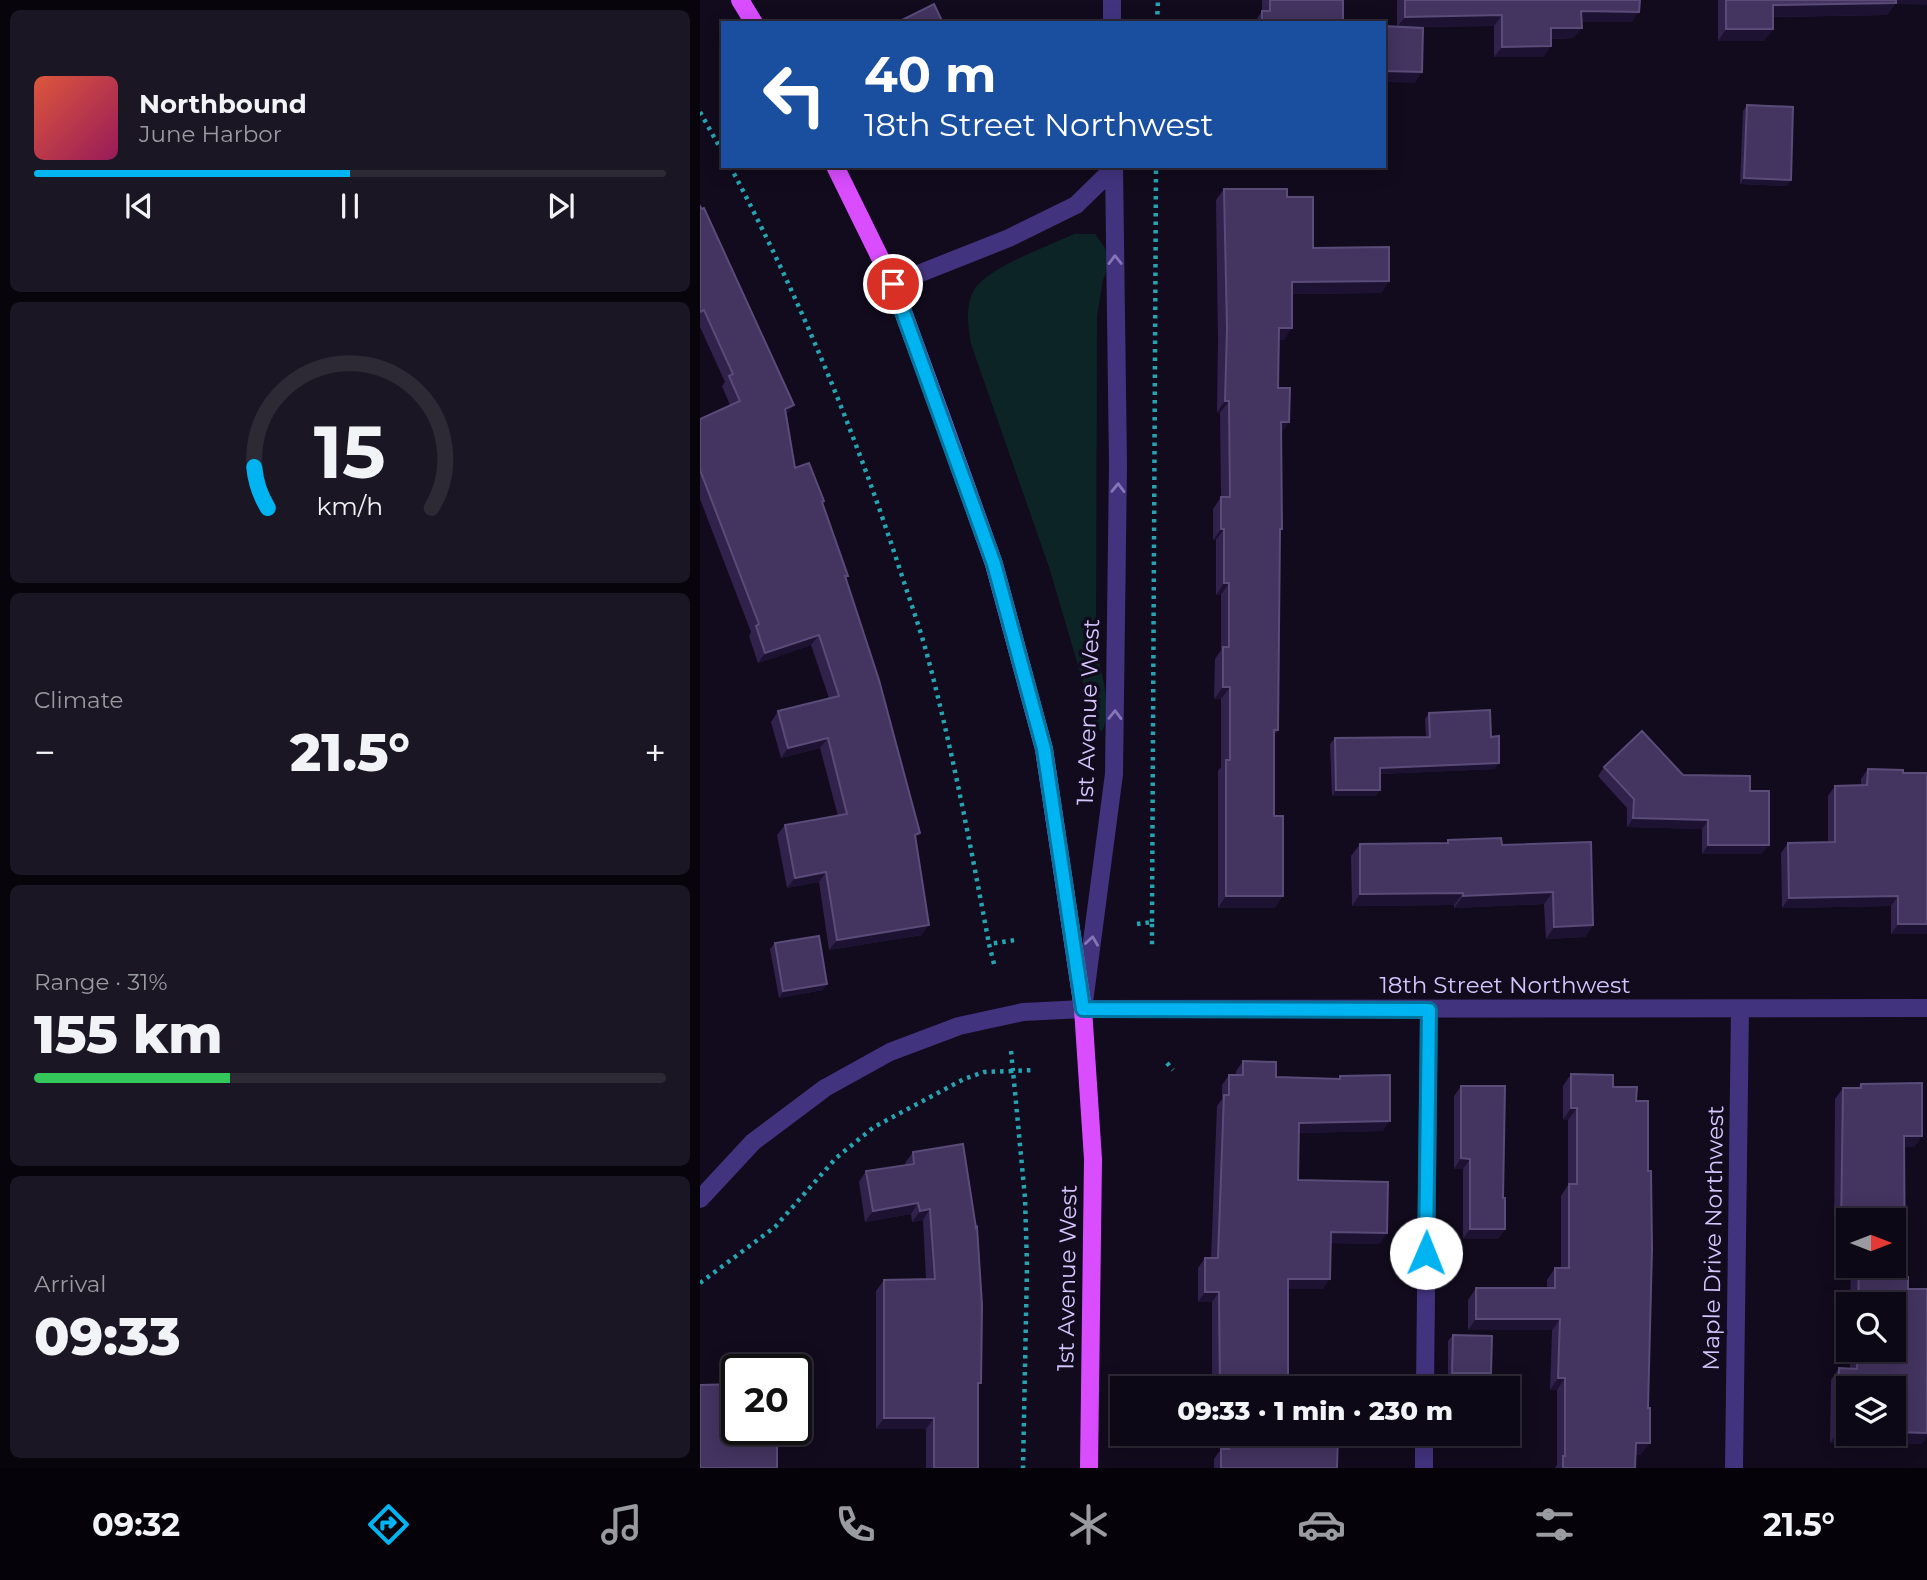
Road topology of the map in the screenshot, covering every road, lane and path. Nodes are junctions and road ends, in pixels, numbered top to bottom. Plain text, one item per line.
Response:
1 (740, 0) edge
2 (1112, 0) edge
3 (1158, 0) edge
4 (753, 21) edge
5 (1112, 21) edge
6 (1157, 21) edge
7 (700, 113) edge
8 (721, 150) edge
9 (731, 168) edge
10 (836, 168) edge
11 (1113, 168) edge
12 (1114, 168) edge
13 (1156, 168) edge
14 (893, 284) junction
15 (1152, 922) junction
16 (1137, 924) dead end
17 (1015, 940) dead end
18 (989, 944) junction
19 (1152, 949) dead end
20 (994, 964) dead end
21 (1927, 1008) edge
22 (1083, 1009) junction
23 (1740, 1009) junction
24 (1429, 1010) junction
25 (1011, 1051) dead end
26 (1167, 1063) dead end
27 (1034, 1070) dead end
28 (1172, 1070) dead end
29 (1013, 1071) junction
30 (700, 1199) edge
31 (700, 1283) edge
32 (1425, 1376) edge
33 (1424, 1446) edge
34 (1023, 1468) edge
35 (1089, 1468) edge
36 (1424, 1468) edge
37 (1734, 1468) edge

1 - 4 main road
2 - 5 street
3 - 6 path
7 - 8 path
9 - 18 path
10 - 14 main road
11 - 14 street
22 -> 12 street, 1st Avenue West
13 - 15 path
14 - 22 main road
15 - 16 path
15 - 19 path
17 - 18 path
18 - 20 path
21 - 23 street, 18th Street Northwest
22 - 24 street, 18th Street Northwest
22 - 30 street, 18th Street Northwest
22 - 35 main road, 1st Avenue West
23 - 24 street, 18th Street Northwest
23 - 37 street, Maple Drive Northwest
24 - 32 street
25 - 29 path
26 - 28 path
27 - 29 path
29 - 31 path
29 - 34 path
33 - 36 street

